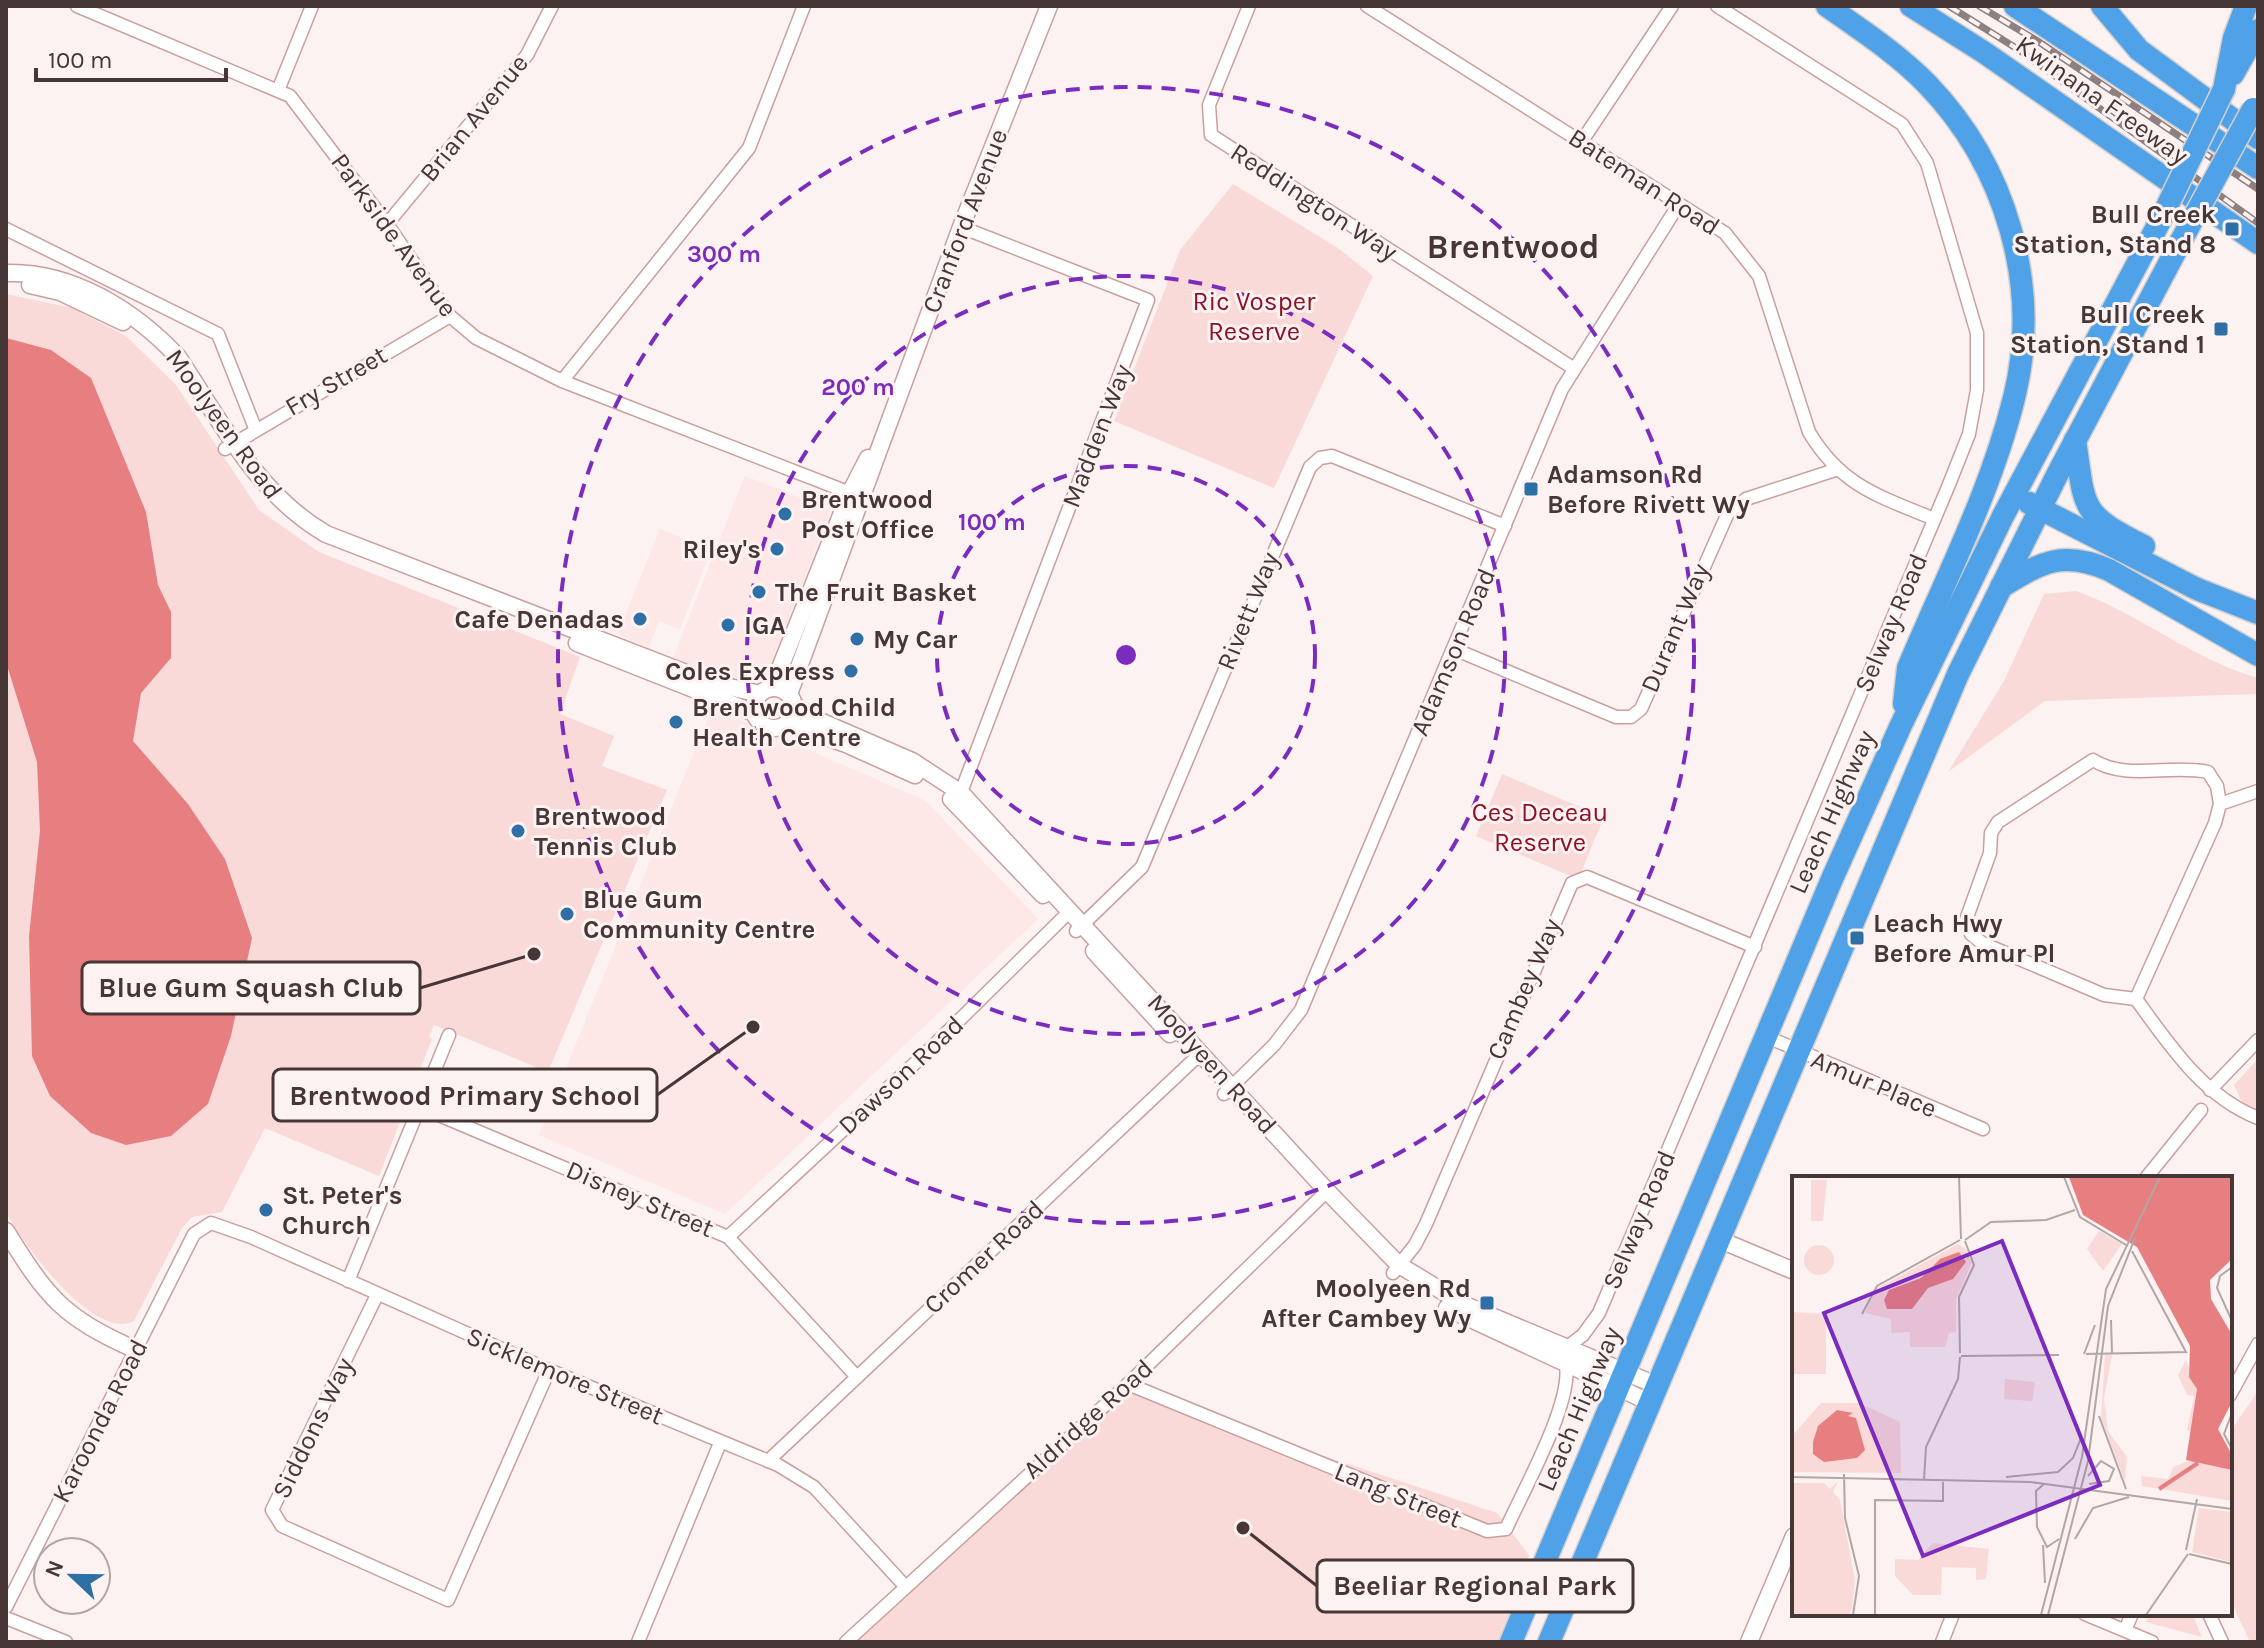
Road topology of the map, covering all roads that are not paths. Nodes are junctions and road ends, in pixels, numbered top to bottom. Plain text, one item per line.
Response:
1 (77, 6) edge
2 (312, 6) edge
3 (552, 6) edge
4 (804, 6) edge
5 (1049, 6) edge
6 (1249, 6) edge
7 (1367, 6) edge
8 (1672, 6) edge
9 (1717, 6) edge
10 (1827, 6) edge
11 (1911, 6) edge
12 (2015, 6) edge
13 (2102, 6) edge
14 (2246, 6) edge
15 (2258, 30) edge
16 (279, 88) junction
17 (2224, 89) junction
18 (2255, 104) edge
19 (2258, 138) edge
20 (1582, 141) junction
21 (2148, 165) junction
22 (2258, 168) edge
23 (1679, 204) junction
24 (387, 224) junction
25 (961, 227) junction
26 (6, 229) edge
27 (2258, 243) edge
28 (2258, 259) edge
29 (6, 273) edge
30 (6, 284) edge
31 (450, 316) junction
32 (1573, 368) junction
33 (562, 381) junction
34 (255, 428) junction
35 (2075, 440) junction
36 (229, 446) junction
37 (1835, 470) junction
38 (856, 495) junction
39 (2013, 495) junction
40 (2040, 509) junction
41 (1934, 519) junction
42 (1505, 526) junction
43 (2001, 587) junction
44 (2258, 603) edge
45 (2258, 613) edge
46 (1454, 649) junction
47 (2258, 655) edge
48 (779, 695) junction
49 (754, 713) junction
50 (787, 723) junction
51 (1901, 725) junction
52 (2258, 791) edge
53 (959, 798) junction
54 (2220, 804) junction
55 (1067, 913) junction
56 (1080, 927) junction
57 (1755, 947) junction
58 (2136, 999) junction
59 (449, 1035) dead end
60 (1765, 1036) junction
61 (2258, 1040) edge
62 (1798, 1051) junction
63 (1197, 1056) junction
64 (1228, 1090) junction
65 (2210, 1090) junction
66 (420, 1107) junction
67 (2201, 1110) dead end
68 (2258, 1118) edge
69 (1983, 1129) dead end
70 (2148, 1176) edge
71 (1323, 1195) junction
72 (6, 1231) edge
73 (194, 1234) joint
74 (728, 1237) junction
75 (1718, 1239) junction
76 (1396, 1269) junction
77 (1792, 1270) edge
78 (348, 1281) junction
79 (377, 1295) junction
80 (2258, 1344) edge
81 (1566, 1348) junction
82 (136, 1350) junction
83 (1566, 1366) junction
84 (549, 1370) junction
85 (857, 1377) junction
86 (1622, 1381) junction
87 (1128, 1384) junction
88 (2232, 1391) edge
89 (1653, 1394) junction
90 (720, 1443) junction
91 (768, 1461) junction
92 (1792, 1541) edge
93 (904, 1585) junction
94 (6, 1607) edge
95 (1952, 1616) edge
96 (2090, 1616) edge
97 (2131, 1616) edge
98 (2210, 1616) edge
99 (6, 1618) edge
100 (2125, 1630) junction
101 (66, 1642) edge
102 (638, 1642) edge
103 (846, 1642) edge
104 (1511, 1642) edge
105 (1549, 1642) edge
106 (1749, 1642) edge
107 (1942, 1642) edge
108 (2152, 1642) edge
109 (2222, 1642) edge

1 - 16 street, Parkside Avenue
2 - 16 street
3 - 24 street, Brian Avenue
4 - 33 street
5 - 25 main road, Cranford Avenue
6 - 32 street, Reddington Way
7 - 20 street, Bateman Road
8 - 20 street
9 - 41 street, Selway Road
10 - 51 highway
11 - 21 highway, Kwinana Freeway
12 - 22 highway, Kwinana Freeway
13 - 19 highway
14 - 17 highway
15 - 17 highway, Leach Highway
16 - 24 street, Parkside Avenue
17 - 39 highway, Leach Highway, bridge
18 - 35 highway, bridge
20 - 23 street, Bateman Road
21 - 27 highway, Kwinana Freeway
21 - 28 highway
23 - 32 street, Adamson Road
23 - 37 street, Bateman Road
24 - 31 street, Parkside Avenue
25 - 38 main road, Cranford Avenue
25 - 53 street, Madden Way
26 - 34 street
29 - 36 main road, Moolyeen Road
30 - 36 main road, Moolyeen Road
31 - 33 street, Parkside Avenue
31 - 34 street, Fry Street
32 - 42 street, Adamson Road
33 - 38 street, Parkside Avenue
34 - 36 street, Fry Street
35 - 40 highway
35 - 44 highway
36 - 48 main road, Moolyeen Road
36 - 49 main road, Moolyeen Road
37 - 41 street, Bateman Road
37 - 46 street, Durant Way
38 - 48 main road, Cranford Avenue
39 - 40 highway
39 - 51 highway, Leach Highway
40 - 43 highway
40 - 45 highway
41 - 57 street, Selway Road
42 - 46 street, Adamson Road
42 - 56 street, Rivett Way
43 - 47 highway
43 - 62 highway
46 - 64 street, Adamson Road
48 - 49 main road
48 - 50 main road
48 - 53 main road, Moolyeen Road
49 - 50 main road, Moolyeen Road
50 - 53 main road, Moolyeen Road
51 - 60 highway, Leach Highway
52 - 54 street
53 - 55 main road, Moolyeen Road
54 - 58 street
54 - 58 street
55 - 56 main road, Moolyeen Road
55 - 74 street, Dawson Road
56 - 63 main road, Moolyeen Road
57 - 76 street, Cambey Way
57 - 81 street, Selway Road
58 - 65 street
59 - 66 street
60 - 62 street, Amur Place
60 - 86 highway, Leach Highway
61 - 65 street
62 - 69 street, Amur Place
62 - 75 highway
63 - 64 main road, Moolyeen Road
63 - 85 street, Cromer Road
64 - 71 main road, Moolyeen Road
65 - 68 street
66 - 74 street, Disney Street
66 - 78 street
67 - 70 street
71 - 76 main road, Moolyeen Road
71 - 87 street, Aldridge Road
72 - 82 main road
73 - 78 street, Sicklemore Street
73 - 82 street, Karoonda Road
74 - 85 street, Disney Street
75 - 77 main road
75 - 89 highway
76 - 81 main road, Moolyeen Road
76 - 83 main road, Moolyeen Road
78 - 79 street, Sicklemore Street
79 - 84 street, Sicklemore Street
79 - 84 street, Siddons Way
80 - 88 street
81 - 86 main road, Moolyeen Road
82 - 94 street, Karoonda Road
83 - 86 main road, Moolyeen Road
83 - 87 street, Lang Street
84 - 90 street, Sicklemore Street
85 - 91 street, Cromer Road
86 - 89 main road, Moolyeen Road
86 - 104 highway, Leach Highway
87 - 93 street, Aldridge Road
89 - 105 highway
90 - 91 street, Sicklemore Street
90 - 102 street
91 - 93 street, Sicklemore Street
92 - 106 main road
93 - 103 street, Aldridge Road
95 - 107 street
96 - 100 street
97 - 100 street
98 - 109 street
99 - 101 street
100 - 108 street

